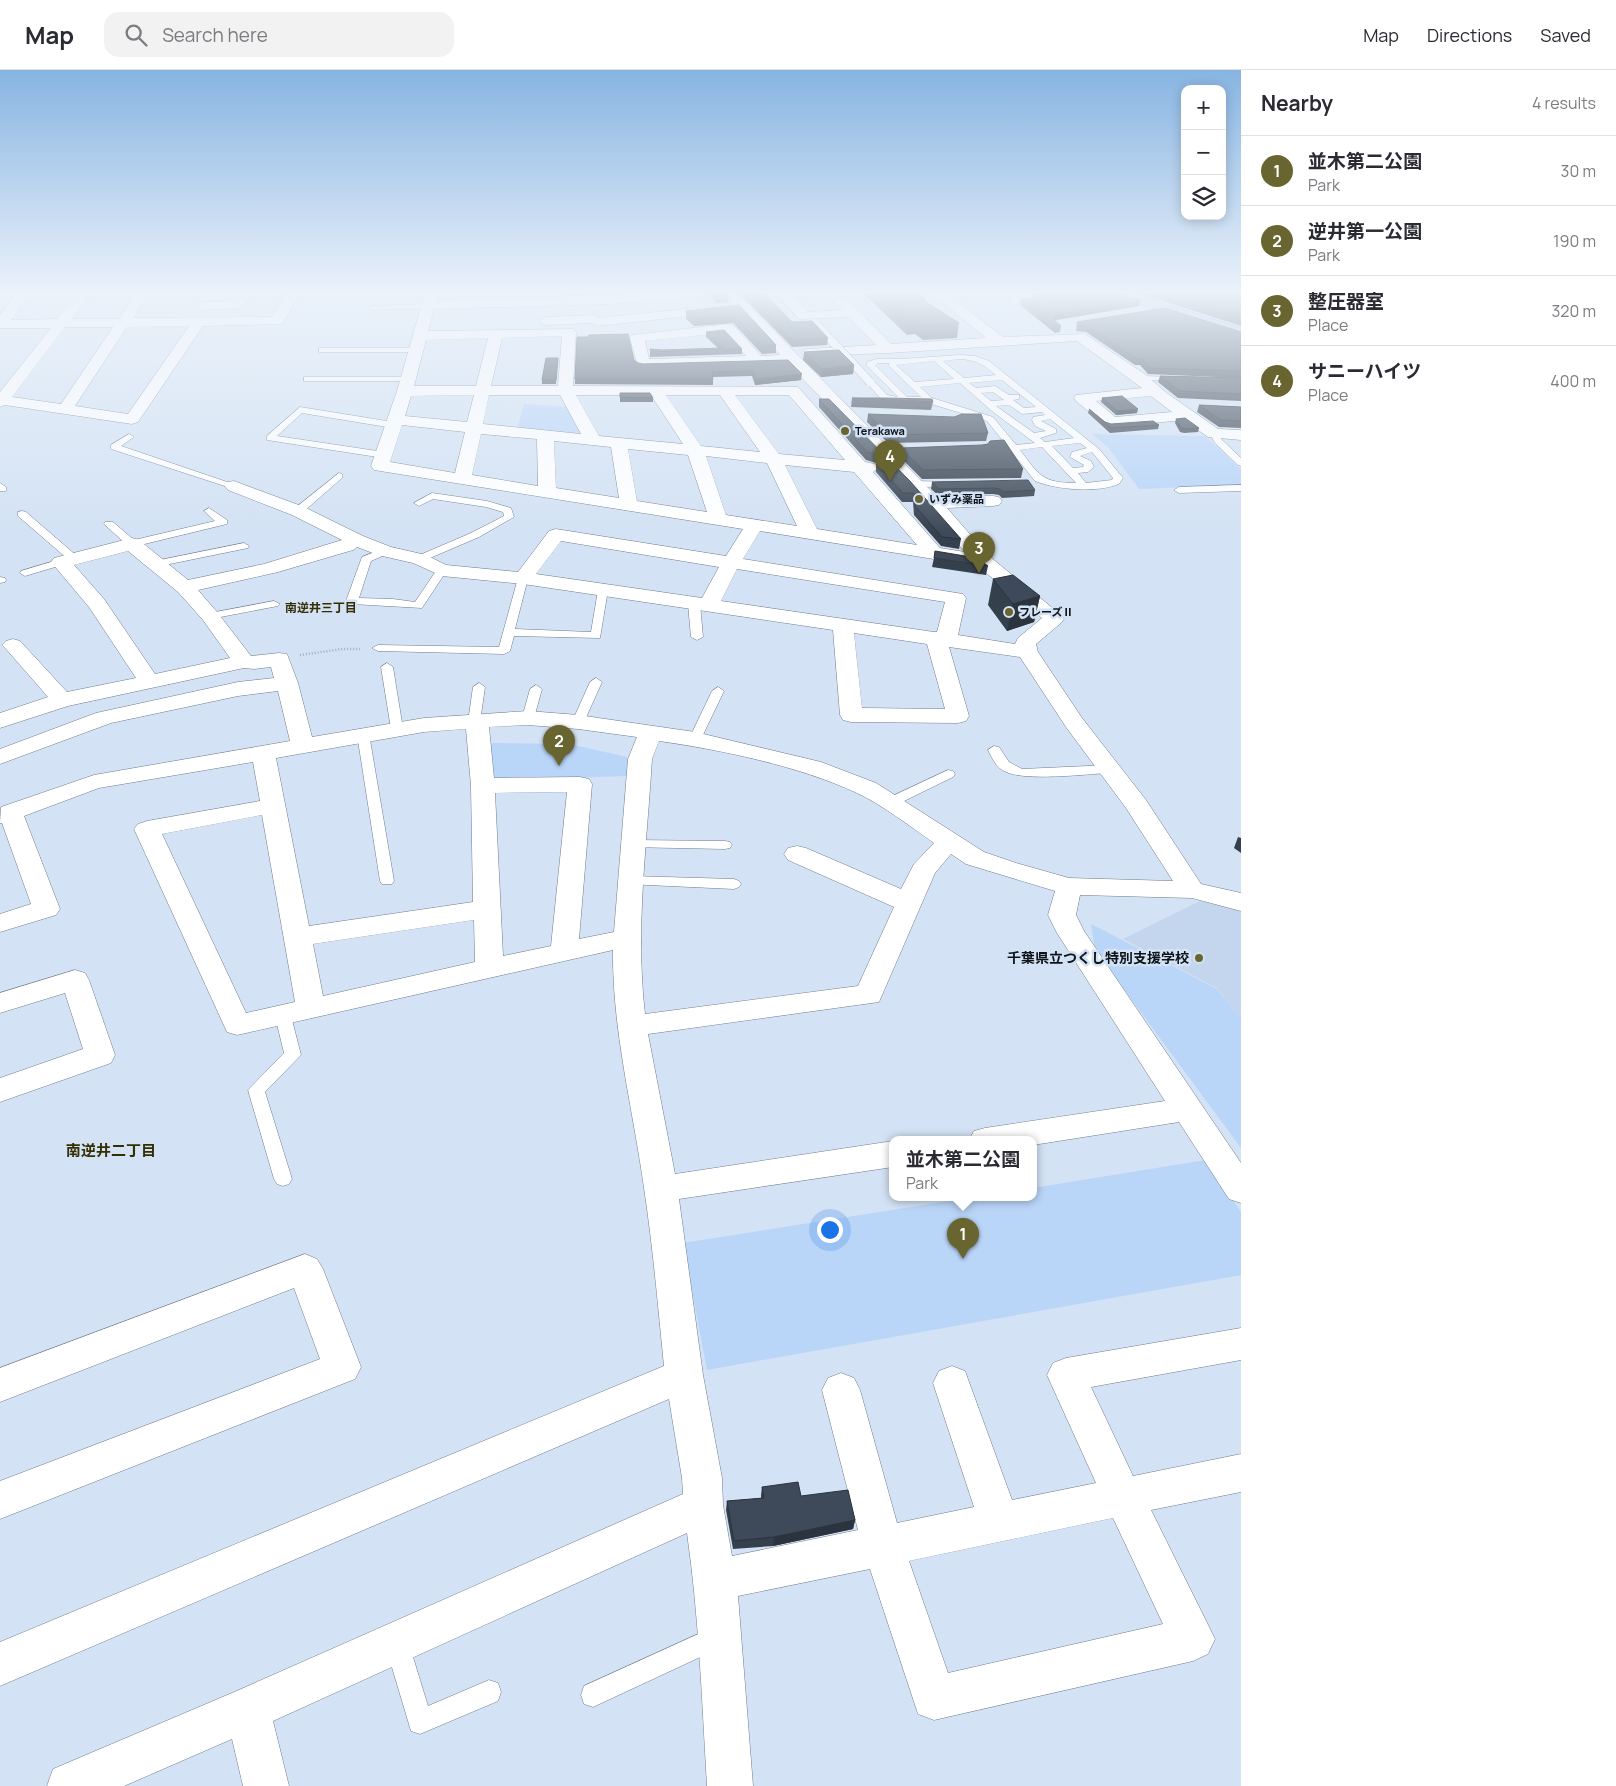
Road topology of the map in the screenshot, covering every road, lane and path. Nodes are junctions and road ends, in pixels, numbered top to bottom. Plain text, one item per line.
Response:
1 (23, 373) edge
2 (89, 373) edge
3 (164, 373) edge
4 (409, 373) edge
5 (488, 373) edge
6 (566, 373) edge
7 (807, 373) edge
8 (862, 373) edge
9 (878, 373) edge
10 (899, 373) edge
11 (953, 373) joint
12 (976, 373) edge
13 (999, 373) edge
14 (1133, 373) edge
15 (1004, 377) junction
16 (904, 378) junction
17 (1140, 378) junction
18 (307, 379) dead end
19 (984, 379) junction
20 (1186, 380) edge
21 (962, 381) junction
22 (406, 385) junction
23 (913, 386) junction
24 (942, 389) junction
25 (484, 390) junction
26 (565, 390) junction
27 (655, 390) junction
28 (724, 390) junction
29 (974, 391) junction
30 (1155, 391) junction
31 (1028, 396) junction
32 (833, 398) junction
33 (801, 400) junction
34 (930, 400) junction
35 (1, 401) edge
36 (906, 401) junction
37 (989, 404) junction
38 (1174, 405) junction
39 (1203, 406) edge
40 (1044, 409) junction
41 (65, 410) junction
42 (969, 412) junction
43 (1187, 415) junction
44 (1052, 416) junction
45 (934, 417) edge
46 (953, 418) edge
47 (394, 423) junction
48 (473, 428) junction
49 (1214, 434) junction
50 (545, 435) junction
51 (1241, 435) edge
52 (1034, 436) junction
53 (129, 438) dead end
54 (593, 440) junction
55 (1082, 440) junction
56 (619, 443) junction
57 (1044, 444) junction
58 (1013, 448) junction
59 (1093, 449) junction
60 (695, 450) junction
61 (384, 455) junction
62 (774, 459) junction
63 (1241, 463) edge
64 (859, 467) junction
65 (1070, 471) junction
66 (338, 476) dead end
67 (910, 478) junction
68 (462, 479) junction
69 (964, 485) edge
70 (1084, 485) junction
71 (234, 486) joint
72 (1241, 488) edge
73 (1179, 490) dead end
74 (547, 492) junction
75 (993, 501) dead end
76 (419, 503) dead end
77 (934, 503) junction
78 (629, 505) junction
79 (298, 510) junction
80 (209, 511) dead end
81 (22, 514) dead end
82 (718, 519) junction
83 (109, 524) dead end
84 (755, 525) junction
85 (810, 533) junction
86 (356, 539) junction
87 (132, 544) junction
88 (244, 546) dead end
89 (385, 551) junction
90 (934, 553) junction
91 (419, 559) junction
92 (982, 560) junction
93 (68, 561) junction
94 (731, 563) junction
95 (155, 564) junction
96 (442, 570) junction
97 (25, 573) dead end
98 (523, 578) junction
99 (184, 587) junction
100 (603, 590) junction
101 (274, 604) dead end
102 (702, 604) junction
103 (210, 616) junction
104 (843, 625) junction
105 (509, 632) junction
106 (697, 637) dead end
107 (941, 639) junction
108 (14, 645) edge
109 (378, 648) joint
110 (1027, 652) junction
111 (279, 658) junction
112 (244, 662) junction
113 (387, 667) dead end
114 (149, 681) junction
115 (596, 682) dead end
116 (287, 683) junction
117 (479, 687) dead end
118 (536, 689) dead end
119 (718, 691) dead end
120 (62, 700) junction
121 (528, 718) junction
122 (0, 721) edge
123 (476, 722) junction
124 (578, 722) junction
125 (398, 729) junction
126 (650, 733) junction
127 (363, 734) junction
128 (695, 739) junction
129 (302, 744) junction
130 (994, 750) dead end
131 (263, 752) junction
132 (0, 757) edge
133 (1110, 769) junction
134 (948, 774) dead end
135 (482, 786) junction
136 (889, 803) junction
137 (273, 806) junction
138 (5, 814) edge
139 (949, 841) junction
140 (632, 844) junction
141 (725, 846) dead end
142 (797, 854) dead end
143 (387, 881) dead end
144 (631, 881) junction
145 (734, 884) dead end
146 (1070, 886) junction
147 (1192, 890) junction
148 (1241, 902) edge
149 (909, 903) junction
150 (488, 909) junction
151 (0, 922) edge
152 (298, 937) junction
153 (627, 938) junction
154 (564, 952) junction
155 (489, 970) junction
156 (0, 1003) edge
157 (311, 1010) junction
158 (283, 1016) junction
159 (632, 1026) junction
160 (0, 1090) edge
161 (1189, 1109) junction
162 (1011, 1136) edge
163 (889, 1155) edge
164 (283, 1179) dead end
165 (661, 1189) junction
166 (1241, 1190) edge
167 (1241, 1344) edge
168 (684, 1375) junction
169 (952, 1383) dead end
170 (0, 1385) edge
171 (841, 1390) dead end
172 (1241, 1473) edge
173 (1123, 1497) junction
174 (0, 1500) edge
175 (703, 1505) junction
176 (999, 1522) junction
177 (883, 1546) junction
178 (714, 1580) junction
179 (720, 1636) junction
180 (397, 1642) junction
181 (0, 1664) edge
182 (488, 1692) dead end
183 (593, 1695) dead end
184 (248, 1710) junction
185 (70, 1786) edge
186 (266, 1786) edge
187 (730, 1786) edge

1 - 35 street
2 - 41 street
3 - 41 street
4 - 22 street
5 - 25 street
6 - 26 street
7 - 32 street
8 - 36 lane, bridge
9 - 36 lane
10 - 16 lane
11 - 16 lane
11 - 21 lane
12 - 19 lane
13 - 15 lane
14 - 17 street
15 - 19 lane
15 - 31 lane
16 - 23 lane
17 - 20 lane
17 - 30 street
18 - 22 lane
19 - 21 lane
21 - 24 lane
21 - 29 lane
22 - 25 street
22 - 47 street
23 - 24 lane
23 - 34 lane
24 - 42 lane
25 - 26 street
25 - 48 street
26 - 27 street
26 - 54 street
27 - 28 street
27 - 60 street
28 - 33 street
28 - 62 street
29 - 31 lane
29 - 37 lane
30 - 38 street
30 - 43 street
31 - 40 lane
32 - 33 street
32 - 67 street
33 - 64 street
34 - 36 lane
34 - 42 lane
35 - 41 street
37 - 40 lane
37 - 52 lane
38 - 39 street
38 - 43 street
40 - 44 lane
42 - 58 lane
43 - 49 street
44 - 52 lane
44 - 55 lane
45 - 46 street
47 - 48 street
47 - 61 street
47 - 61 lane
48 - 50 street
48 - 68 street
49 - 51 street
49 - 63 lane
50 - 54 street
50 - 74 street
52 - 57 lane
53 - 71 lane
54 - 56 street
55 - 57 lane
55 - 59 lane
56 - 60 street
56 - 78 street
57 - 58 lane
57 - 65 lane
58 - 70 lane
59 - 65 lane
59 - 70 lane
60 - 62 street
60 - 82 street
61 - 68 street
62 - 64 street
62 - 85 street
64 - 67 street
64 - 90 street
65 - 70 lane
66 - 79 lane
67 - 69 lane
67 - 77 street
68 - 74 street
71 - 79 street
72 - 73 lane
74 - 78 street
75 - 77 street
76 - 91 lane
77 - 92 street
78 - 82 street
79 - 86 street
80 - 87 lane
81 - 93 lane
82 - 84 street
83 - 87 lane
84 - 85 street
84 - 94 street
85 - 90 street
86 - 89 street
86 - 99 street
87 - 93 street
87 - 95 street
88 - 95 lane
89 - 91 street
89 - 96 lane
90 - 92 street
91 - 96 street
92 - 110 street
93 - 97 lane
93 - 114 street
94 - 98 street
94 - 102 street
94 - 107 street
95 - 99 street
96 - 98 street
98 - 100 street
98 - 105 lane
99 - 103 street
100 - 102 street
100 - 105 lane
101 - 103 lane
102 - 104 street
102 - 106 lane
103 - 112 street
104 - 107 street
104 - 107 street
105 - 109 lane
107 - 110 street
108 - 120 street
109 - 111 path
110 - 133 street
111 - 112 street
111 - 116 street
112 - 114 street
113 - 125 lane
114 - 120 street
115 - 124 lane
116 - 129 street
116 - 132 street
117 - 123 lane
118 - 121 lane
119 - 128 lane
120 - 122 street
121 - 123 street
121 - 124 street
123 - 125 street
123 - 135 street
124 - 126 street
125 - 127 street
126 - 128 street
126 - 140 street
127 - 129 street
127 - 143 lane
128 - 136 street
129 - 131 street
130 - 133 lane
131 - 137 street
131 - 138 street
133 - 147 street
134 - 136 lane
135 - 150 street
135 - 154 street
136 - 139 street
137 - 152 street
137 - 158 street
138 - 151 street
139 - 146 street
139 - 149 street
140 - 141 lane
140 - 144 street
142 - 149 street
144 - 145 lane
144 - 153 street
146 - 147 street
146 - 161 street
147 - 148 street
149 - 159 street
150 - 152 street
150 - 155 street
152 - 157 street
153 - 154 street
153 - 159 street
154 - 155 street
155 - 157 street
156 - 160 street
157 - 158 street
158 - 164 lane
159 - 165 street
161 - 162 street
161 - 166 street
163 - 165 street
165 - 168 street
167 - 173 street
168 - 175 street
168 - 181 street
169 - 176 street
170 - 174 street
171 - 177 street
172 - 173 street
173 - 176 street
173 - 177 street
175 - 178 street
175 - 180 street
176 - 177 street
177 - 178 street
178 - 179 street
179 - 183 lane
179 - 187 street
180 - 182 lane
180 - 184 street
184 - 185 street
184 - 186 street

